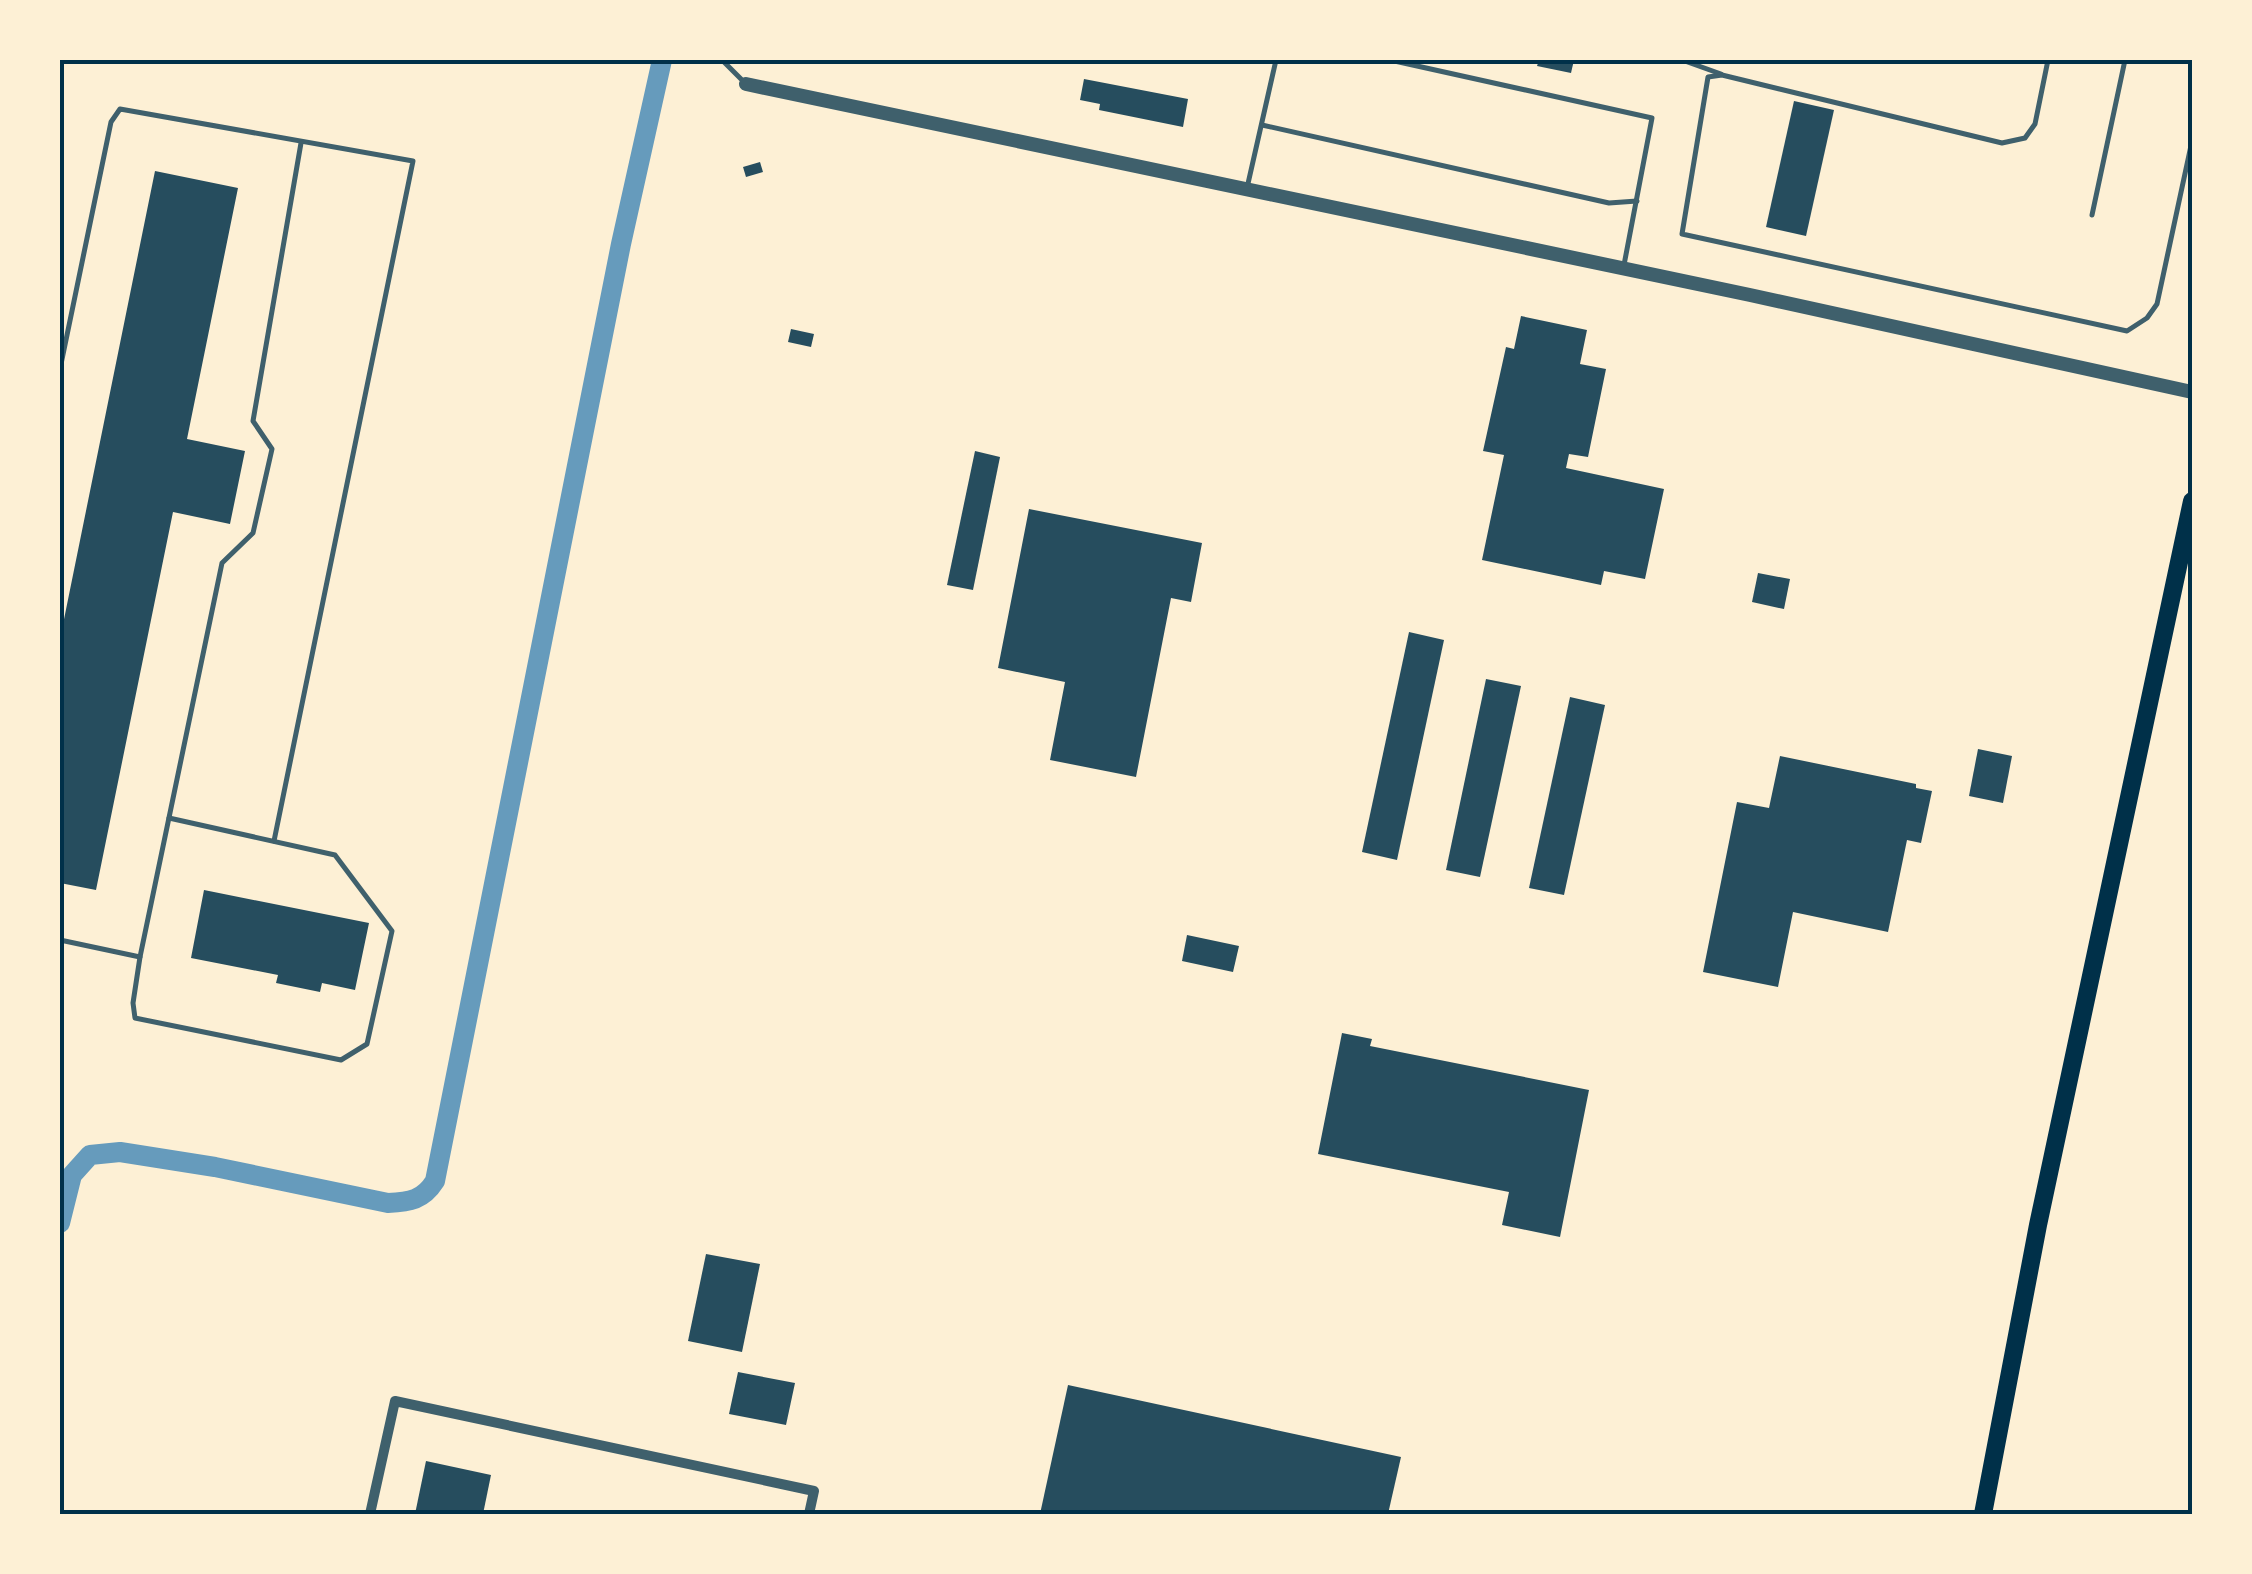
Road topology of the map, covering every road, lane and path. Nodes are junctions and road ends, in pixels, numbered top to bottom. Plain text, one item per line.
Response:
1 (722, 60) edge
2 (1276, 60) edge
3 (1390, 60) edge
4 (1682, 60) edge
5 (2048, 60) edge
6 (2125, 60) edge
7 (1722, 74) junction
8 (746, 84) joint
9 (1262, 125) junction
10 (2192, 141) edge
11 (302, 143) junction
12 (1247, 191) junction
13 (1637, 202) junction
14 (2092, 215) dead end
15 (1624, 269) junction
16 (60, 369) edge
17 (2192, 392) edge
18 (2192, 501) edge
19 (169, 818) junction
20 (274, 841) junction
21 (60, 940) edge
22 (140, 957) junction
23 (370, 1514) edge
24 (809, 1514) edge
25 (1983, 1514) edge

1 - 8 lane
2 - 9 lane
3 - 13 lane
4 - 7 lane
5 - 7 lane
6 - 14 lane
7 - 10 lane
8 - 12 street
9 - 12 lane
9 - 13 lane
11 - 16 lane
11 - 19 lane
11 - 20 lane
12 - 15 street
13 - 15 lane
15 - 17 street
18 - 25 main road
19 - 20 lane
19 - 22 lane
20 - 22 lane
21 - 22 lane
23 - 24 street

